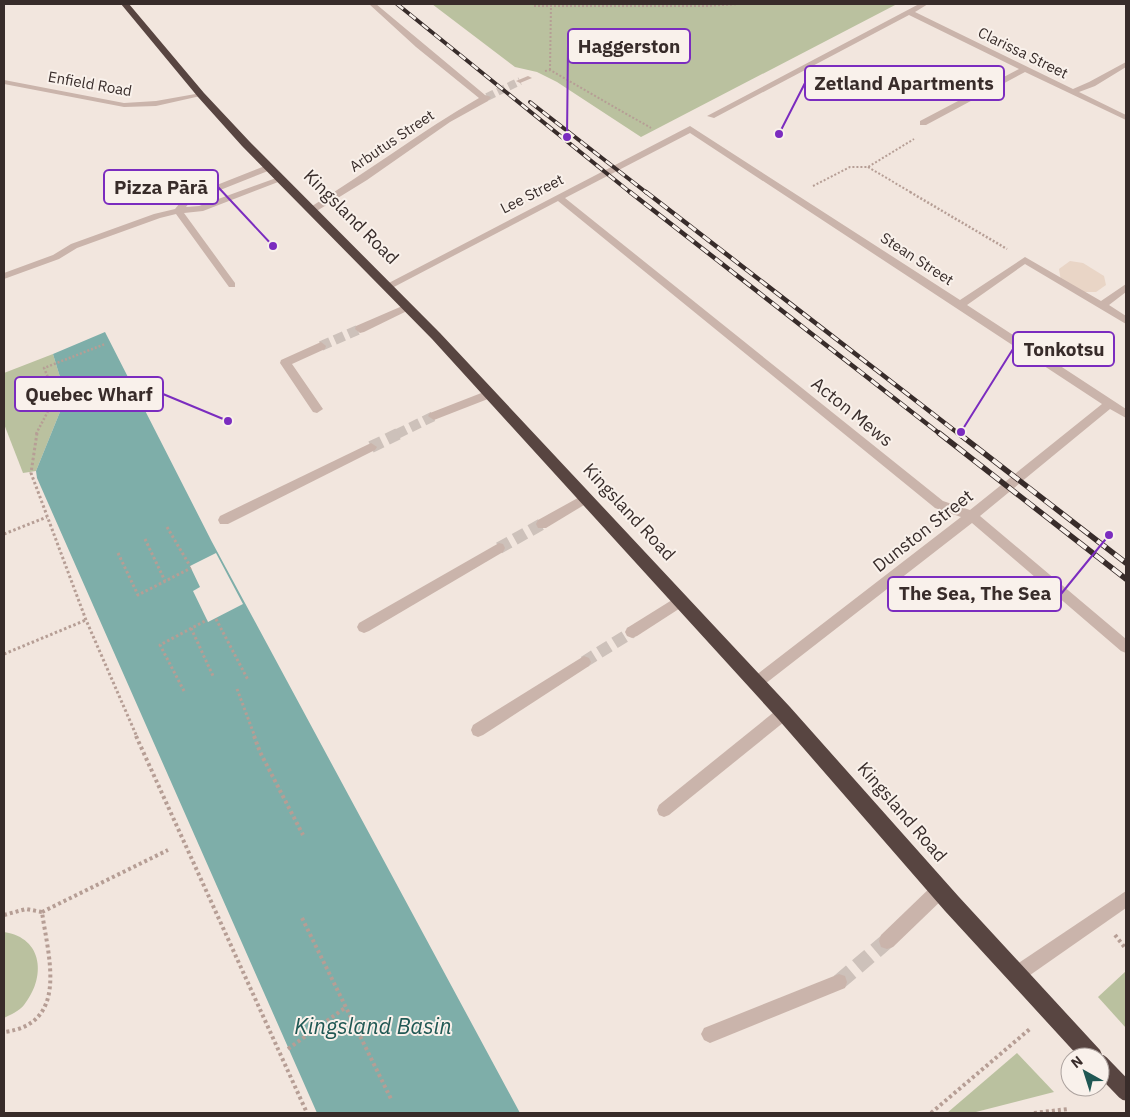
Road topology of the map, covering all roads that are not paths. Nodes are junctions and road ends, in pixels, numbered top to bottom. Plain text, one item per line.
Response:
1 (125, 4) edge
2 (372, 4) edge
3 (924, 4) edge
4 (909, 12) junction
5 (1126, 64) edge
6 (1025, 69) junction
7 (4, 82) edge
8 (1072, 92) junction
9 (201, 95) junction
10 (711, 116) dead end
11 (1126, 118) edge
12 (923, 123) road end
13 (690, 129) joint
14 (270, 167) junction
15 (282, 179) junction
16 (560, 197) junction
17 (312, 210) junction
18 (178, 211) junction
19 (4, 276) edge
20 (232, 284) dead end
21 (388, 286) junction
22 (1126, 288) edge
23 (960, 305) junction
24 (1102, 305) junction
25 (407, 306) junction
26 (1126, 320) edge
27 (360, 329) tunnel mouth
28 (321, 346) tunnel mouth
29 (489, 394) junction
30 (1110, 403) junction
31 (317, 409) dead end
32 (1126, 414) edge
33 (434, 416) tunnel mouth
34 (371, 447) tunnel mouth
35 (585, 499) junction
36 (971, 515) junction
37 (224, 520) dead end
38 (542, 524) tunnel mouth
39 (500, 548) tunnel mouth
40 (680, 601) junction
41 (364, 627) dead end
42 (632, 632) tunnel mouth
43 (1126, 646) edge
44 (584, 662) tunnel mouth
45 (756, 683) junction
46 (784, 713) junction
47 (478, 730) dead end
48 (664, 810) dead end
49 (940, 890) junction
50 (1126, 899) edge
51 (887, 941) tunnel mouth
52 (1017, 974) junction
53 (839, 982) tunnel mouth
54 (710, 1034) dead end
55 (1084, 1047) edge
56 (1110, 1074) edge
57 (1126, 1091) edge

1 - 9 highway, Kingsland Road
2 - 17 street, Arbutus Street
3 - 4 street
4 - 6 street, Clarissa Street
4 - 10 street
5 - 8 street
6 - 8 street, Clarissa Street
6 - 12 street
7 - 9 street, Enfield Road
8 - 11 street, Clarissa Street
9 - 14 highway, Kingsland Road
13 - 16 street, Lee Street
13 - 23 street, Stean Street
14 - 15 highway, Kingsland Road
14 - 18 street
15 - 17 highway, Kingsland Road
15 - 18 street
16 - 21 street, Lee Street
16 - 36 street, Acton Mews
17 - 21 highway, Kingsland Road
18 - 19 street
18 - 20 street
21 - 25 highway, Kingsland Road
22 - 24 street
23 - 24 street
23 - 30 street, Stean Street
24 - 26 street
25 - 27 street
25 - 29 highway, Kingsland Road
28 - 31 street
29 - 33 street
29 - 35 highway, Kingsland Road
30 - 32 street, Stean Street
30 - 36 street, Dunston Street
34 - 37 street
35 - 38 street
35 - 40 highway, Kingsland Road
36 - 43 street, Acton Mews
36 - 45 street, Dunston Street
39 - 41 street
40 - 42 street
40 - 45 highway, Kingsland Road
44 - 47 street
45 - 46 highway, Kingsland Road
46 - 48 street
46 - 49 highway, Kingsland Road
49 - 51 street
49 - 52 highway, Kingsland Road
50 - 52 street
52 - 55 highway, Kingsland Road
53 - 54 street
56 - 57 highway, bridge

